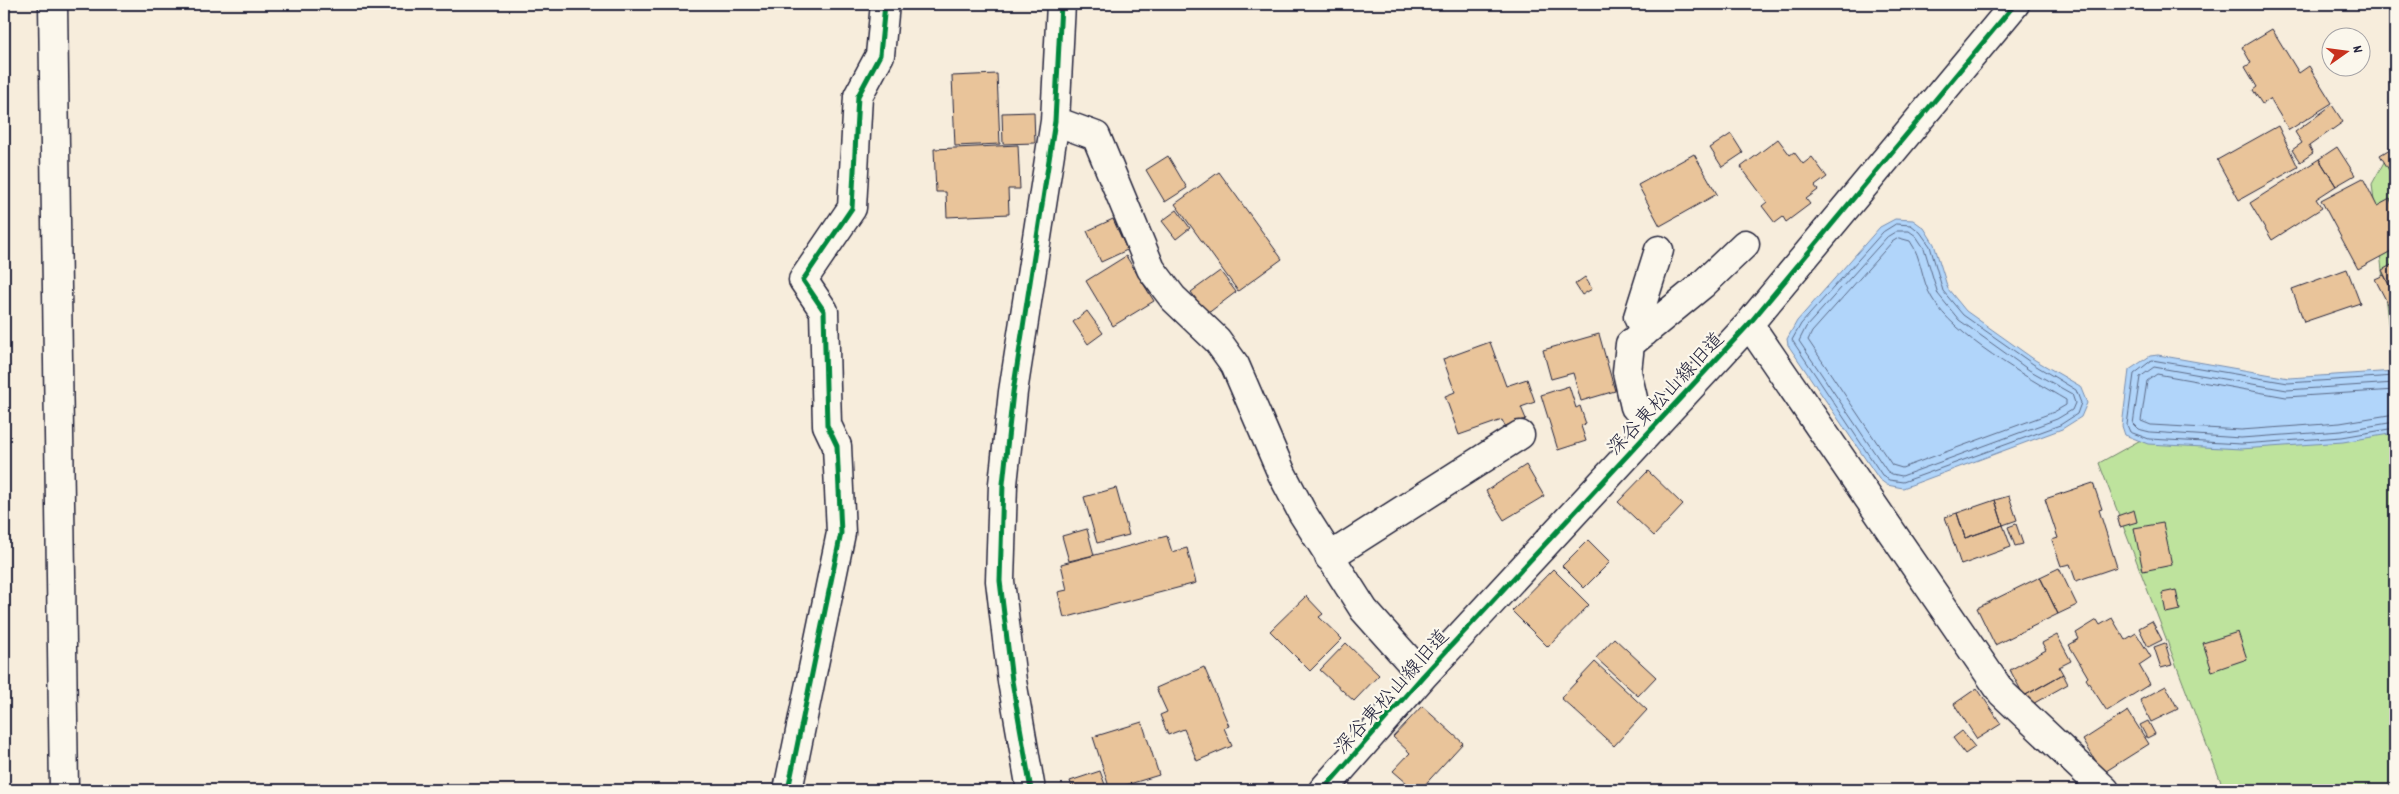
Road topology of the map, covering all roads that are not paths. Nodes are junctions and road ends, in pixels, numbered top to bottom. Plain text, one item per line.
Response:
1 (53, 4) edge
2 (885, 4) edge
3 (1061, 4) edge
4 (2015, 4) edge
5 (1055, 121) junction
6 (1745, 244) dead end
7 (1659, 250) dead end
8 (1749, 324) junction
9 (1645, 332) junction
10 (1656, 426) junction
11 (1520, 435) dead end
12 (1330, 557) junction
13 (1423, 676) junction
14 (64, 790) edge
15 (788, 790) edge
16 (1031, 790) edge
17 (1323, 790) edge
18 (2105, 790) edge

1 - 14 street
2 - 15 street
3 - 5 street
4 - 8 street, 深谷東松山線旧道
5 - 12 street
5 - 16 street
6 - 9 street
7 - 9 street
8 - 10 street, 深谷東松山線旧道
8 - 18 street
9 - 10 street
10 - 13 street, 深谷東松山線旧道
11 - 12 street
12 - 13 street
13 - 17 street, 深谷東松山線旧道

